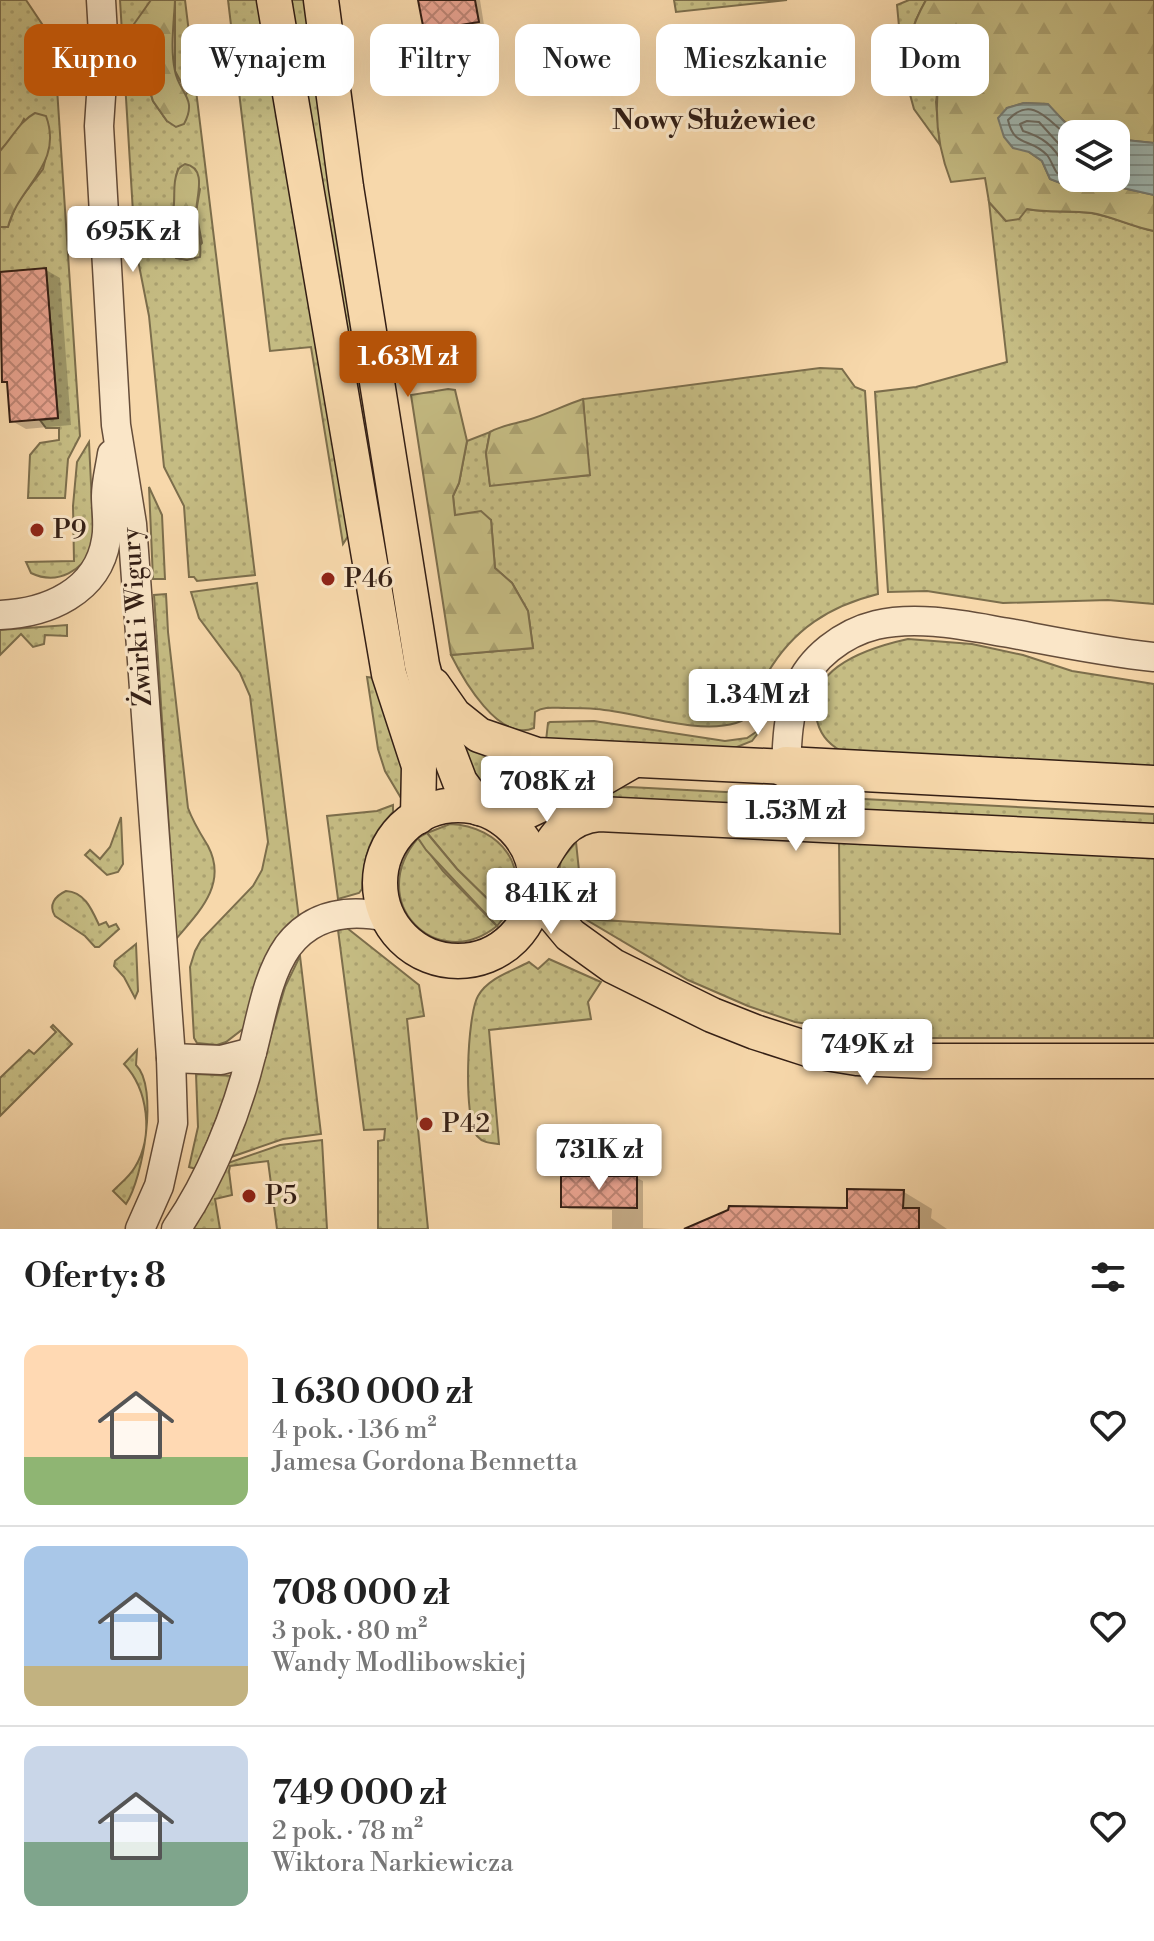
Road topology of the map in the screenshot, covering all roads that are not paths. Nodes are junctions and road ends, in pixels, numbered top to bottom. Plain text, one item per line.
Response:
1 (81, 0) edge
2 (101, 0) edge
3 (274, 0) edge
4 (321, 0) edge
5 (99, 126) junction
6 (116, 425) junction
7 (0, 615) edge
8 (1154, 657) edge
9 (422, 665) junction
10 (634, 760) junction
11 (786, 767) junction
12 (1154, 786) edge
13 (490, 813) junction
14 (418, 817) junction
15 (1154, 841) edge
16 (535, 882) junction
17 (387, 917) junction
18 (505, 945) junction
19 (613, 966) junction
20 (252, 1052) junction
21 (171, 1058) junction
22 (1154, 1061) edge
23 (140, 1229) edge
24 (176, 1229) edge

1 - 5 street
2 - 5 street, Żwirki i Wigury
3 - 14 main road
4 - 9 main road
5 - 6 street, Żwirki i Wigury
6 - 7 street
6 - 21 street, Żwirki i Wigury
8 - 11 street
9 - 10 main road
9 - 13 main road
10 - 11 main road
10 - 13 main road
11 - 12 highway
13 - 14 main road
13 - 16 main road
14 - 17 main road
15 - 16 main road
16 - 18 main road
16 - 19 main road
17 - 18 main road
17 - 20 street
18 - 19 main road
19 - 22 main road
20 - 21 street
20 - 24 street
21 - 23 street, Żwirki i Wigury

